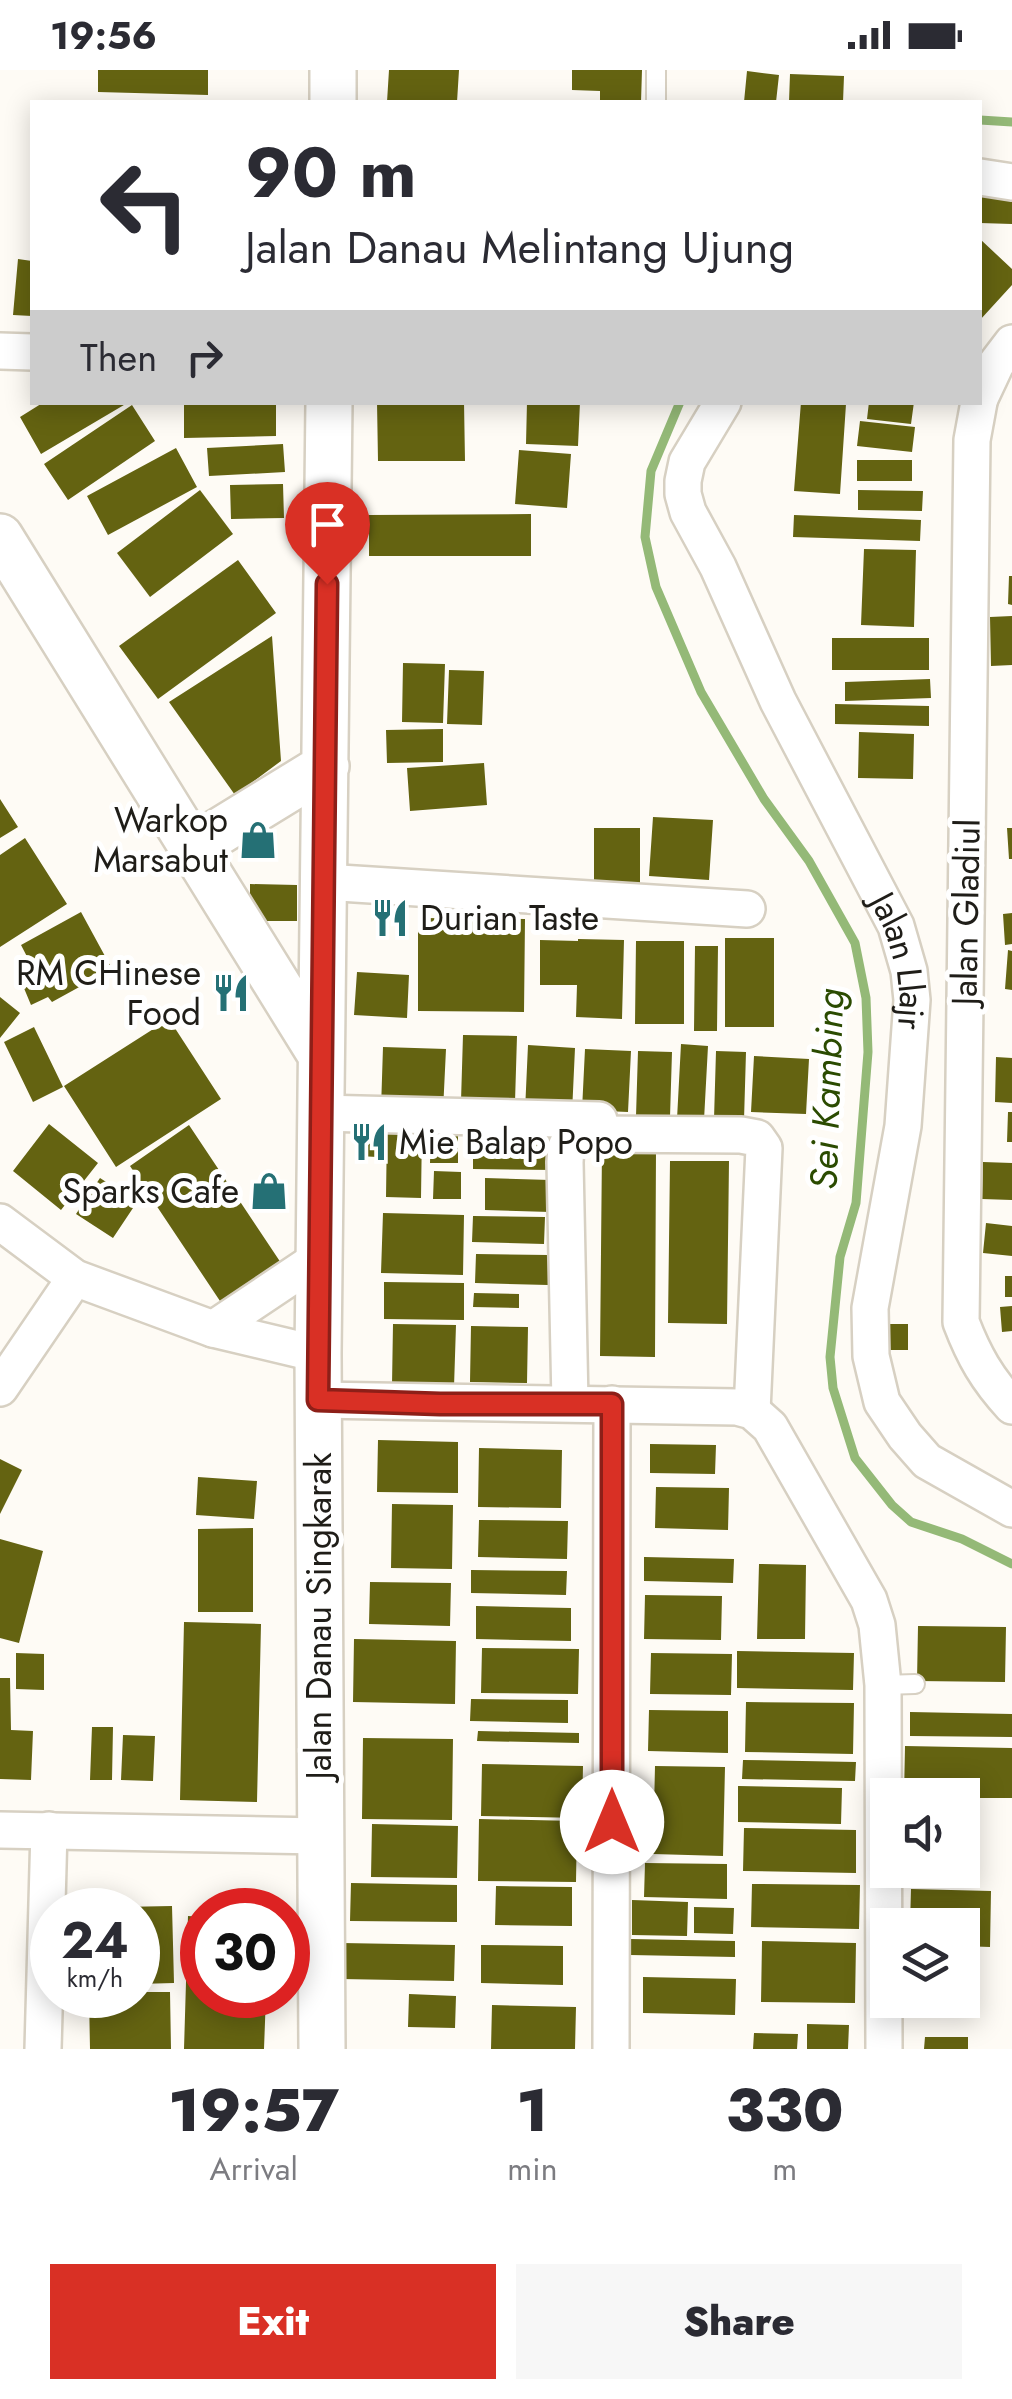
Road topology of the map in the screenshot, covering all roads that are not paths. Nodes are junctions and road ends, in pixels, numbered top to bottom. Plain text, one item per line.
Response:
1 (333, 70) edge
2 (656, 70) edge
3 (332, 100) edge
4 (656, 100) edge
5 (982, 177) edge
6 (1012, 182) edge
7 (1012, 343) edge
8 (0, 351) edge
9 (30, 352) edge
10 (982, 396) edge
11 (329, 405) edge
12 (721, 405) edge
13 (979, 405) edge
14 (0, 537) edge
15 (326, 766) junction
16 (194, 846) junction
17 (324, 882) junction
18 (748, 909) dead end
19 (321, 1055) junction
20 (320, 1113) junction
21 (774, 1124) dead end
22 (0, 1222) edge
23 (319, 1258) junction
24 (75, 1278) junction
25 (212, 1329) junction
26 (318, 1354) junction
27 (0, 1388) edge
28 (318, 1400) junction
29 (570, 1403) junction
30 (612, 1404) junction
31 (1012, 1406) edge
32 (752, 1411) junction
33 (1012, 1509) edge
34 (0, 1830) edge
35 (49, 1830) junction
36 (320, 1836) junction
37 (44, 2049) edge
38 (322, 2049) edge
39 (611, 2049) edge
40 (884, 2049) edge

1 - 3 street
2 - 4 lane
5 - 6 street
7 - 10 street, Jalan Gladiul
8 - 9 street
11 - 15 street, Jalan Danau Singkarak
12 - 33 street, Jalan Llajr
13 - 31 street, Jalan Gladiul
14 - 16 street
15 - 16 street
15 - 17 street, Jalan Danau Singkarak
16 - 19 street
17 - 18 street
17 - 19 street, Jalan Danau Singkarak
19 - 20 street, Jalan Danau Singkarak
20 - 21 street
20 - 23 street, Jalan Danau Singkarak
22 - 24 street
23 - 25 street
23 - 26 street, Jalan Danau Singkarak
24 - 25 street
24 - 27 street
25 - 26 street
26 - 28 street, Jalan Danau Singkarak
28 - 29 street
28 - 36 street, Jalan Danau Singkarak
29 - 30 street
29 - 32 street
30 - 32 street
30 - 39 street
32 - 40 street
34 - 35 street
35 - 36 street
35 - 37 street
36 - 38 street, Jalan Danau Singkarak

